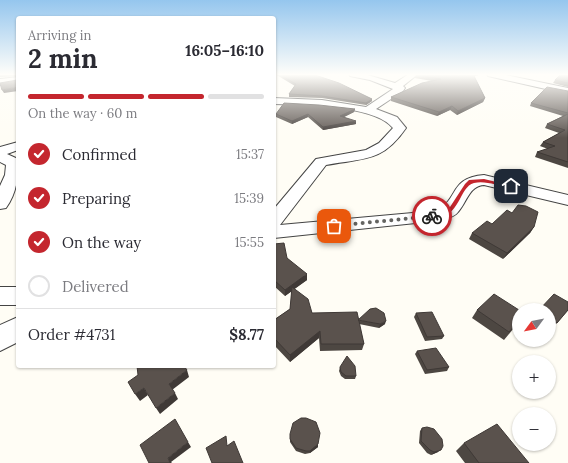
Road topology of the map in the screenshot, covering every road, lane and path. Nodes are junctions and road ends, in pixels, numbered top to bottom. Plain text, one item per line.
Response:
1 (392, 96) edge
2 (276, 101) edge
3 (368, 110) junction
4 (16, 147) edge
5 (0, 152) edge
6 (0, 156) edge
7 (568, 200) edge
8 (0, 204) edge
9 (276, 218) edge
10 (276, 232) edge
11 (0, 296) edge
12 (16, 296) edge
13 (16, 329) edge
14 (0, 339) edge

1 - 3 street
2 - 3 street
3 - 9 street
4 - 5 street
6 - 8 street
7 - 10 street
11 - 12 street
13 - 14 street

